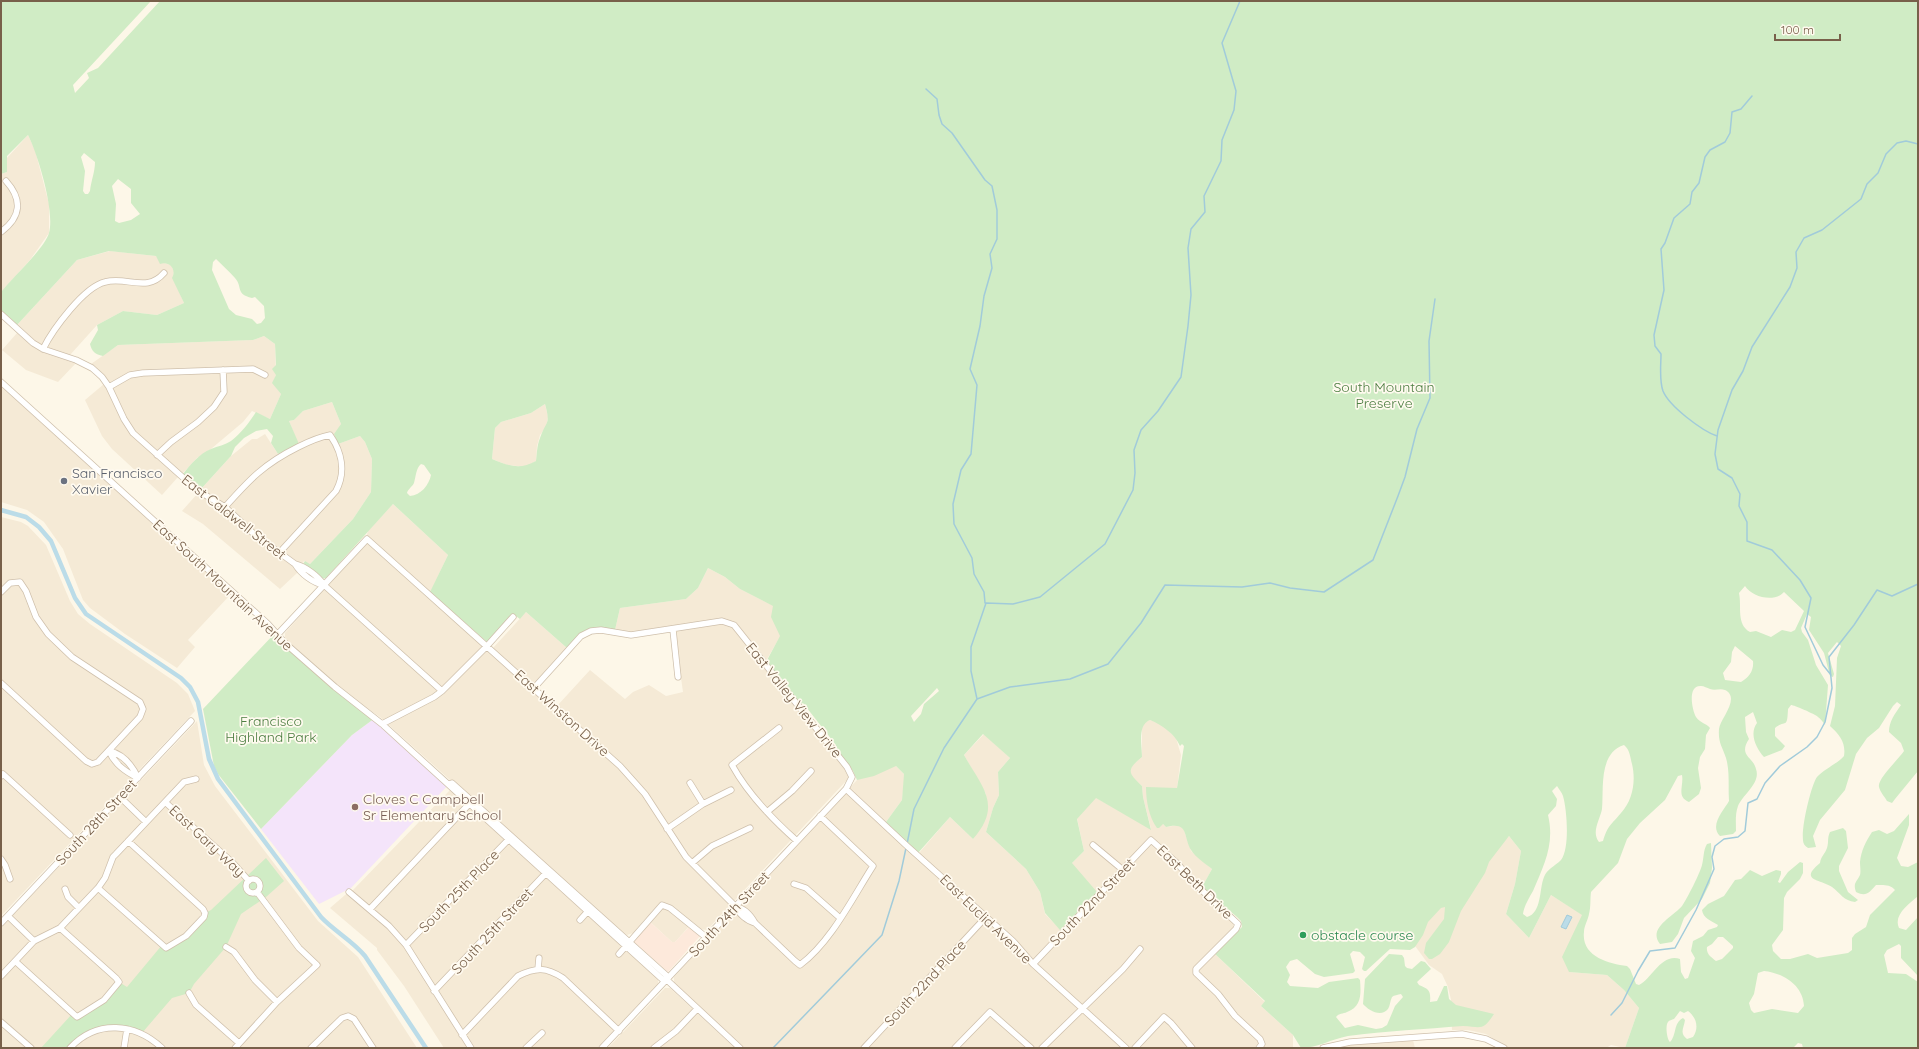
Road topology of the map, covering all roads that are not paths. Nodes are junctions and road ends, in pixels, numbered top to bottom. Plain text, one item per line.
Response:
1 (6, 182) dead end
2 (1, 232) edge
3 (164, 273) dead end
4 (1, 314) edge
5 (43, 348) junction
6 (224, 370) junction
7 (265, 375) dead end
8 (1, 382) edge
9 (110, 387) junction
10 (157, 455) junction
11 (225, 507) junction
12 (280, 552) junction
13 (324, 586) junction
14 (1, 592) edge
15 (513, 617) dead end
16 (673, 630) junction
17 (278, 634) junction
18 (487, 646) junction
19 (678, 677) dead end
20 (1, 683) edge
21 (534, 688) junction
22 (442, 691) junction
23 (191, 721) dead end
24 (382, 724) junction
25 (779, 728) dead end
26 (109, 751) junction
27 (126, 760) junction
28 (121, 768) junction
29 (811, 771) dead end
30 (2, 775) edge
31 (852, 777) joint
32 (138, 778) junction
33 (196, 779) dead end
34 (690, 783) dead end
35 (846, 789) junction
36 (731, 790) dead end
37 (120, 797) junction
38 (165, 802) junction
39 (470, 803) junction
40 (703, 804) junction
41 (767, 812) junction
42 (820, 816) junction
43 (146, 822) junction
44 (750, 828) dead end
45 (667, 829) junction
46 (70, 835) dead end
47 (510, 839) junction
48 (1151, 840) joint
49 (128, 841) junction
50 (797, 841) junction
51 (1093, 845) dead end
52 (1, 859) edge
53 (692, 863) junction
54 (1123, 870) junction
55 (547, 872) junction
56 (10, 879) dead end
57 (249, 881) junction
58 (794, 884) dead end
59 (98, 888) junction
60 (64, 889) dead end
61 (257, 892) junction
62 (349, 892) dead end
63 (736, 907) junction
64 (79, 908) junction
65 (370, 910) junction
66 (589, 910) junction
67 (8, 916) junction
68 (986, 917) junction
69 (840, 918) junction
70 (580, 920) dead end
71 (1, 923) edge
72 (60, 928) junction
73 (707, 938) junction
74 (34, 941) junction
75 (627, 944) junction
76 (406, 945) junction
77 (226, 947) dead end
78 (1140, 949) dead end
79 (619, 954) dead end
80 (539, 958) dead end
81 (15, 962) junction
82 (1033, 964) junction
83 (538, 969) junction
84 (1, 976) edge
85 (667, 980) junction
86 (434, 991) junction
87 (189, 993) dead end
88 (277, 1002) junction
89 (697, 1009) junction
90 (1083, 1009) junction
91 (1, 1022) edge
92 (127, 1029) junction
93 (619, 1031) junction
94 (542, 1033) dead end
95 (462, 1035) junction
96 (1493, 1042) junction
97 (237, 1046) edge
98 (1260, 1046) edge
99 (31, 1048) edge
100 (70, 1048) edge
101 (124, 1048) edge
102 (162, 1048) edge
103 (311, 1048) edge
104 (373, 1048) edge
105 (471, 1048) edge
106 (526, 1048) edge
107 (602, 1048) edge
108 (654, 1048) edge
109 (740, 1048) edge
110 (864, 1048) edge
111 (955, 1048) edge
112 (1031, 1048) edge
113 (1042, 1048) edge
114 (1126, 1048) edge
115 (1135, 1048) edge
116 (1192, 1048) edge
117 (1323, 1048) edge
118 (1489, 1048) edge
119 (1504, 1048) edge

1 - 2 street
3 - 5 street
4 - 5 street, East Caldwell Street
5 - 9 street, East Caldwell Street
6 - 7 street
6 - 9 street
6 - 10 street
8 - 17 street, East South Mountain Avenue
9 - 10 street, East Caldwell Street
10 - 11 street, East Caldwell Street
11 - 12 street, East Caldwell Street
11 - 12 street
12 - 13 street, East Caldwell Street
13 - 17 street
13 - 18 street, East Winston Drive
13 - 22 street, East Caldwell Street
14 - 26 street
15 - 18 street
16 - 19 street
16 - 21 street
16 - 31 street, East Valley View Drive
17 - 24 street, East South Mountain Avenue
18 - 21 street, East Winston Drive
18 - 22 street
20 - 26 street
21 - 45 street, East Winston Drive
22 - 24 street
23 - 32 street, South 28th Street
24 - 39 street, East South Mountain Avenue
25 - 41 street
26 - 27 street
26 - 28 street
27 - 28 street
27 - 32 street
28 - 32 street
29 - 41 street
30 - 46 street
31 - 35 street, South 24th Street
32 - 37 street, South 28th Street
33 - 38 street
34 - 40 street
35 - 42 street, South 24th Street
35 - 68 street, East Euclid Avenue
36 - 40 street
37 - 43 street
37 - 67 street, South 28th Street
38 - 43 street
38 - 57 street, East Gary Way
39 - 47 street, East South Mountain Avenue
39 - 65 street
40 - 45 street
41 - 50 street
42 - 50 street, South 24th Street
42 - 69 street
43 - 49 street
44 - 53 street
45 - 53 street, East Winston Drive
47 - 55 street, East South Mountain Avenue
47 - 76 street, South 25th Place
48 - 54 street, South 22nd Street
48 - 98 street, East Beth Drive
49 - 59 street
49 - 59 street
50 - 63 street, South 24th Street
51 - 54 street
52 - 56 street
53 - 63 street, East Winston Drive
54 - 82 street, South 22nd Street
55 - 66 street, East South Mountain Avenue
55 - 86 street, South 25th Street
57 - 61 street, East Gary Way
57 - 61 street, East Gary Way
58 - 69 street
59 - 64 street
60 - 64 street
61 - 88 street, East Gary Way
62 - 65 street
63 - 69 street, East Winston Drive
63 - 73 street, South 24th Street
64 - 72 street
65 - 76 street
66 - 70 street
66 - 75 street, East South Mountain Avenue
67 - 71 street, South 28th Street
67 - 74 street
68 - 82 street, East Euclid Avenue
68 - 110 street, South 22nd Place
72 - 74 street
72 - 81 street
73 - 75 street
73 - 85 street, South 24th Street
74 - 81 street
75 - 79 street
75 - 85 street, East South Mountain Avenue
76 - 86 street
77 - 88 street
78 - 90 street
80 - 83 street
81 - 84 street
82 - 90 street, East Euclid Avenue
83 - 93 street
83 - 95 street
85 - 89 street, East South Mountain Avenue
85 - 93 street, South 24th Street
86 - 95 street
87 - 97 street
88 - 97 street
89 - 108 street
89 - 109 street, East South Mountain Avenue
90 - 113 street
90 - 114 street, East Euclid Avenue
91 - 99 street
92 - 100 street
92 - 101 street
92 - 102 street
93 - 107 street, South 24th Street
94 - 106 street
95 - 105 street
96 - 117 street
96 - 118 street
96 - 119 street
103 - 104 street
111 - 112 street
115 - 116 street

